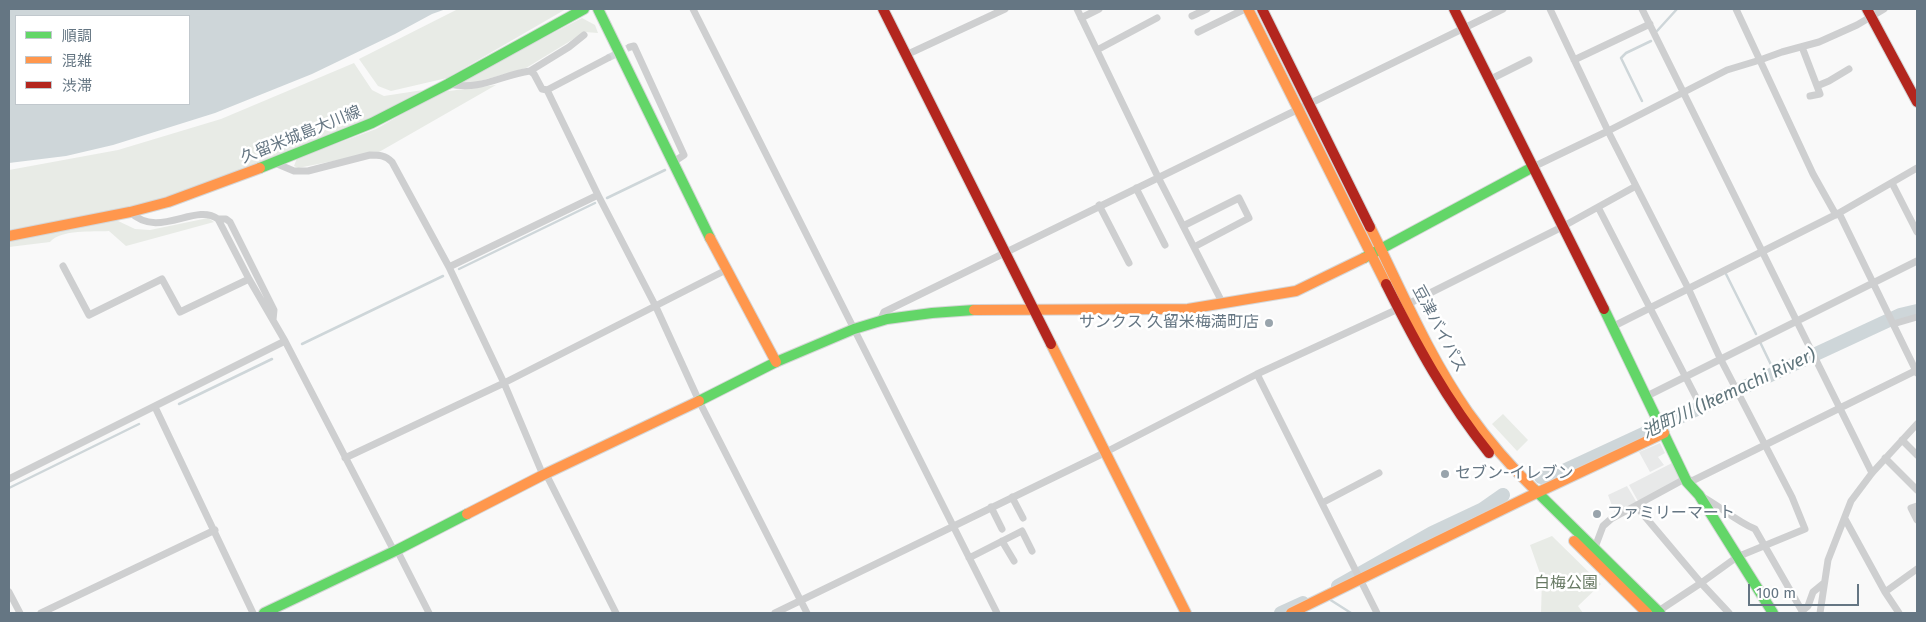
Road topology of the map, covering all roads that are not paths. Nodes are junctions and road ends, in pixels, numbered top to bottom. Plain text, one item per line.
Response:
1 (584, 9) edge
2 (598, 9) edge
3 (693, 9) edge
4 (883, 9) edge
5 (1005, 9) edge
6 (1077, 9) edge
7 (1099, 9) edge
8 (1207, 9) edge
9 (1247, 9) edge
10 (1262, 9) edge
11 (1454, 9) edge
12 (1503, 9) edge
13 (1550, 9) edge
14 (1642, 9) edge
15 (1736, 9) edge
16 (1884, 9) edge
17 (1869, 13) edge
18 (1192, 16) dead end
19 (1081, 18) junction
20 (1157, 18) dead end
21 (1650, 24) junction
22 (1464, 28) junction
23 (1198, 32) dead end
24 (584, 35) dead end
25 (630, 47) dead end
26 (1802, 47) junction
27 (1097, 50) junction
28 (906, 55) junction
29 (608, 58) tunnel mouth
30 (1529, 60) dead end
31 (1574, 60) junction
32 (1760, 60) junction
33 (1849, 69) dead end
34 (530, 71) junction
35 (1489, 80) junction
36 (448, 84) junction
37 (1817, 86) junction
38 (547, 90) junction
39 (1682, 93) junction
40 (1810, 96) dead end
41 (1917, 102) edge
42 (1310, 104) junction
43 (1299, 108) junction
44 (1608, 131) junction
45 (674, 162) junction
46 (275, 163) junction
47 (1533, 167) junction
48 (1917, 168) edge
49 (1158, 177) junction
50 (1892, 183) junction
51 (1636, 186) junction
52 (1136, 188) junction
53 (598, 196) junction
54 (1099, 205) junction
55 (1598, 207) junction
56 (130, 212) junction
57 (1838, 214) junction
58 (218, 219) junction
59 (1183, 226) junction
60 (1562, 227) junction
61 (1917, 232) edge
62 (9, 236) edge
63 (1165, 245) dead end
64 (1194, 247) junction
65 (1381, 249) junction
66 (1006, 251) junction
67 (1762, 252) junction
68 (1370, 255) junction
69 (1917, 261) edge
70 (1129, 262) dead end
71 (63, 266) dead end
72 (449, 267) junction
73 (726, 270) junction
74 (249, 279) junction
75 (1874, 283) junction
76 (1688, 288) junction
77 (1223, 304) junction
78 (1403, 306) junction
79 (656, 307) junction
80 (1650, 307) junction
81 (1035, 310) junction
82 (1917, 317) edge
83 (273, 320) junction
84 (880, 321) junction
85 (1796, 321) junction
86 (1893, 324) junction
87 (1612, 327) junction
88 (854, 329) junction
89 (285, 341) junction
90 (1720, 358) junction
91 (776, 362) junction
92 (1917, 371) edge
93 (1257, 374) junction
94 (1685, 376) junction
95 (504, 382) junction
96 (1647, 396) junction
97 (700, 401) junction
98 (1699, 403) dead end
99 (155, 407) junction
100 (1839, 409) junction
101 (1917, 424) edge
102 (1664, 433) junction
103 (1902, 440) junction
104 (1764, 446) junction
105 (1104, 453) junction
106 (1917, 455) edge
107 (345, 458) junction
108 (1885, 458) junction
109 (1379, 473) dead end
110 (1872, 473) junction
111 (545, 474) junction
112 (9, 479) edge
113 (1687, 482) junction
114 (1916, 486) edge
115 (1532, 495) junction
116 (1699, 495) junction
117 (1012, 497) junction
118 (1322, 504) junction
119 (1636, 506) junction
120 (1917, 506) edge
121 (991, 508) junction
122 (1023, 518) dead end
123 (1845, 519) junction
124 (1917, 520) edge
125 (954, 526) junction
126 (1002, 529) dead end
127 (215, 530) junction
128 (1002, 541) junction
129 (1764, 545) junction
130 (396, 551) junction
131 (1032, 551) dead end
132 (1592, 553) junction
133 (1737, 557) junction
134 (969, 558) junction
135 (1014, 561) dead end
136 (1917, 569) edge
137 (1360, 580) junction
138 (1701, 583) junction
139 (1824, 583) junction
140 (9, 592) edge
141 (1885, 592) junction
142 (800, 601) junction
143 (20, 613) edge
144 (41, 613) edge
145 (253, 613) edge
146 (264, 613) edge
147 (429, 613) edge
148 (616, 613) edge
149 (775, 613) edge
150 (807, 613) edge
151 (997, 613) edge
152 (1186, 613) edge
153 (1291, 613) edge
154 (1377, 613) edge
155 (1647, 613) edge
156 (1658, 613) edge
157 (1729, 613) edge
158 (1772, 613) edge
159 (1820, 613) edge
160 (1899, 613) edge

1 - 36 main road, 久留米城島大川線
2 - 45 main road
3 - 88 street
4 - 28 main road
5 - 28 street
6 - 19 street
7 - 19 street
8 - 18 street
9 - 23 street
9 - 43 main road, 豆津バイパス
10 - 42 main road, 豆津バイパス
11 - 22 main road
12 - 22 street
13 - 31 street
14 - 21 street
15 - 32 street
16 - 17 street
17 - 26 street
17 - 41 main road
19 - 27 street
20 - 27 street
21 - 31 street
21 - 39 street
22 - 35 main road
22 - 42 street
24 - 34 street
25 - 45 street
26 - 32 street
26 - 37 street
27 - 49 street
28 - 66 main road
29 - 38 street
30 - 35 street
31 - 44 street
32 - 39 street
32 - 57 street
33 - 37 street
34 - 36 street
34 - 38 street
35 - 47 main road
36 - 46 main road, 久留米城島大川線
37 - 40 street
38 - 53 street
39 - 44 street
39 - 67 street
42 - 43 street
42 - 65 main road, 豆津バイパス
43 - 49 street
43 - 68 main road, 豆津バイパス
44 - 47 street
44 - 51 street
45 - 73 main road
46 - 56 main road, 久留米城島大川線
46 - 72 street
47 - 60 main road
47 - 65 main road
48 - 50 street
49 - 52 street
49 - 59 street
50 - 57 street
50 - 61 street
51 - 55 street
51 - 76 street
52 - 54 street
52 - 63 street
53 - 72 street
53 - 79 street
54 - 66 street
54 - 70 street
55 - 60 street
55 - 80 street
56 - 58 street
56 - 62 main road, 久留米城島大川線
57 - 67 street
57 - 75 street
58 - 74 street
58 - 83 street
59 - 64 street
59 - 64 street
60 - 78 street
60 - 87 main road
64 - 77 street
65 - 68 main road
65 - 78 main road, 豆津バイパス
66 - 81 main road
66 - 84 street
67 - 76 street
67 - 85 street
68 - 77 main road
68 - 78 main road, 豆津バイパス
69 - 75 street
71 - 74 street
72 - 95 street
73 - 79 street
73 - 91 main road
74 - 83 street
75 - 85 street
75 - 86 street
76 - 80 street
76 - 90 street
77 - 81 main road
78 - 93 street
78 - 115 main road, 豆津バイパス
79 - 95 street
79 - 97 street
80 - 87 street
80 - 94 street
81 - 84 main road
81 - 105 main road
82 - 86 street
83 - 89 street
84 - 88 main road
85 - 90 street
85 - 100 street
86 - 92 street
87 - 96 main road
88 - 91 main road
88 - 125 street
89 - 99 street
89 - 107 street
90 - 94 street
90 - 104 street
91 - 97 main road
92 - 100 street
93 - 105 street
93 - 118 street
94 - 96 street
94 - 98 street
95 - 107 street
95 - 111 street
96 - 102 main road
97 - 111 main road
97 - 142 street
99 - 112 street
99 - 127 street
100 - 104 street
100 - 110 street
101 - 103 street
102 - 113 main road
102 - 115 main road
103 - 106 street
103 - 108 street
104 - 113 street
104 - 129 street
105 - 117 street
105 - 152 main road
107 - 130 street
108 - 110 street
108 - 114 street
109 - 118 street
110 - 123 street
111 - 130 main road
111 - 148 street
113 - 116 main road
113 - 119 street
115 - 132 main road, 豆津バイパス
115 - 137 main road
116 - 129 street
116 - 133 main road
117 - 121 street
117 - 122 street
118 - 137 street
119 - 132 street
119 - 138 street
120 - 124 street
121 - 125 street
121 - 126 street
123 - 139 street
123 - 141 street
125 - 134 street
125 - 142 street
127 - 144 street
127 - 145 street
128 - 131 street
128 - 134 street
128 - 135 street
129 - 133 street
129 - 139 street
130 - 146 main road
130 - 147 street
132 - 155 main road, 豆津バイパス
132 - 156 main road, 豆津バイパス
133 - 138 street
133 - 158 main road
134 - 151 street
136 - 141 street
137 - 153 main road
137 - 154 street
138 - 156 street
138 - 157 street
139 - 159 street
140 - 143 street
141 - 160 street
142 - 149 street
142 - 150 street

